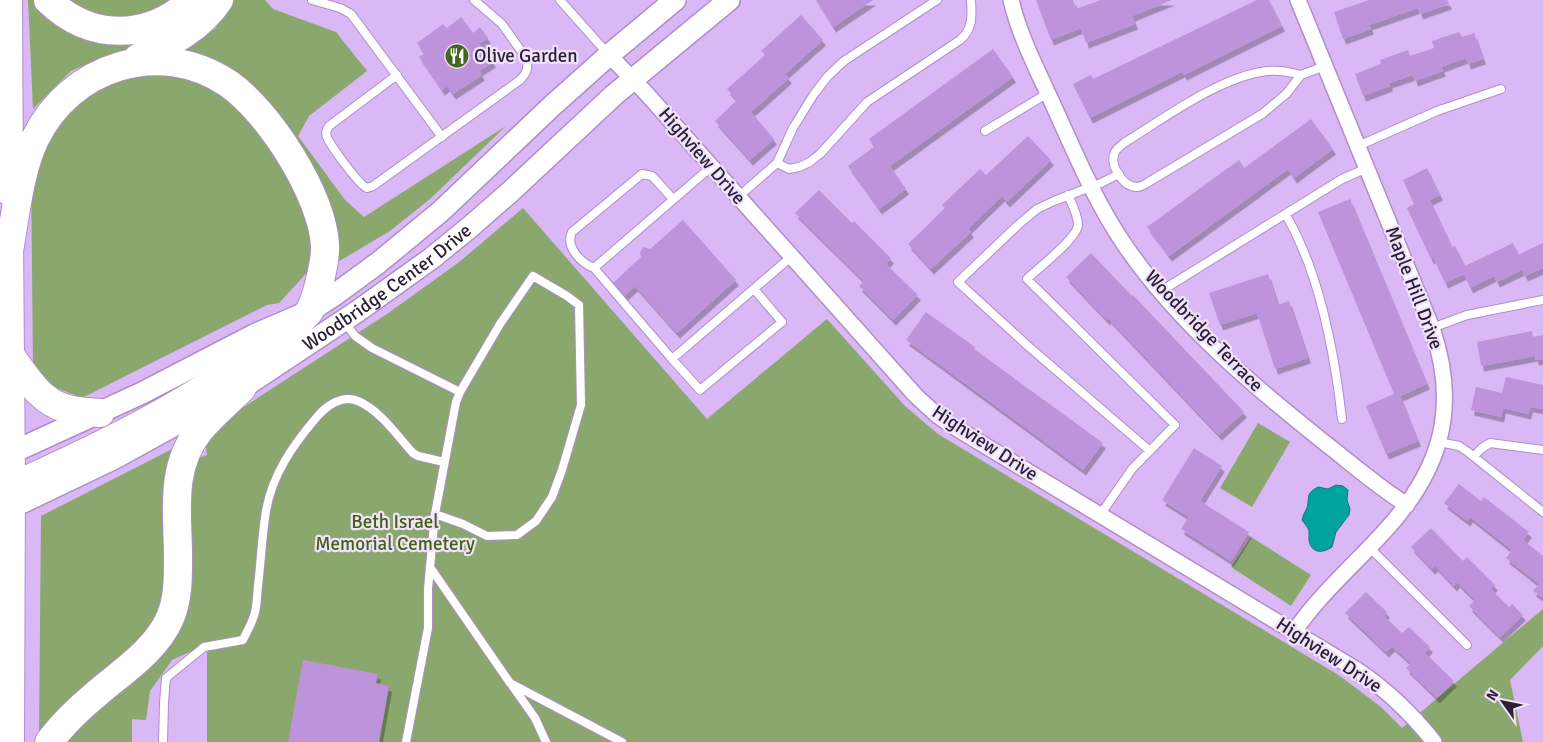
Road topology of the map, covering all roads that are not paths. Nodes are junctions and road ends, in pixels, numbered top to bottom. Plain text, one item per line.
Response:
1 (8, 0) edge
2 (48, 0) edge
3 (192, 0) edge
4 (219, 0) edge
5 (312, 0) edge
6 (474, 0) edge
7 (560, 0) edge
8 (675, 0) edge
9 (729, 0) edge
10 (937, 0) edge
11 (971, 0) edge
12 (1011, 0) edge
13 (1298, 0) edge
14 (609, 55) junction
15 (1325, 66) junction
16 (118, 67) junction
17 (397, 75) junction
18 (1301, 75) junction
19 (632, 79) junction
20 (1501, 89) dead end
21 (1048, 94) junction
22 (985, 131) dead end
23 (442, 137) junction
24 (1358, 146) junction
25 (777, 163) junction
26 (711, 167) junction
27 (1367, 168) junction
28 (1119, 174) junction
29 (1090, 186) junction
30 (1068, 195) junction
31 (738, 197) junction
32 (674, 199) junction
33 (1285, 214) junction
34 (9, 251) junction
35 (791, 257) junction
36 (594, 268) junction
37 (754, 289) junction
38 (1161, 291) junction
39 (1543, 300) edge
40 (344, 322) junction
41 (318, 323) junction
42 (1432, 328) junction
43 (10, 355) junction
44 (672, 359) junction
45 (242, 388) junction
46 (460, 392) junction
47 (100, 413) junction
48 (1342, 419) dead end
49 (1439, 442) junction
50 (1543, 450) edge
51 (1150, 451) junction
52 (1474, 456) junction
53 (444, 462) junction
54 (5, 484) edge
55 (1407, 505) junction
56 (1543, 512) edge
57 (435, 514) junction
58 (1100, 515) junction
59 (1369, 547) junction
60 (430, 566) junction
61 (1294, 632) junction
62 (1467, 645) dead end
63 (510, 683) junction
64 (10, 742) edge
65 (49, 742) edge
66 (163, 742) edge
67 (406, 742) edge
68 (546, 742) edge
69 (622, 742) edge
70 (1434, 742) edge

1 - 34 highway
2 - 3 highway
4 - 16 highway
5 - 17 lane
6 - 23 lane
7 - 14 lane
8 - 14 street, Woodbridge Center Drive
9 - 19 street, Woodbridge Center Drive
10 - 25 lane
11 - 25 lane
12 - 21 street, Woodbridge Terrace
13 - 15 street, Maple Hill Drive
14 - 19 street, Highview Drive
14 - 41 street, Woodbridge Center Drive
15 - 18 lane
15 - 24 street, Maple Hill Drive
16 - 34 highway
16 - 41 highway
17 - 23 lane
17 - 23 lane
18 - 28 lane
18 - 28 lane
19 - 26 street, Highview Drive
19 - 40 street, Woodbridge Center Drive
20 - 24 lane
21 - 22 lane
21 - 29 street, Woodbridge Terrace
24 - 27 street, Maple Hill Drive
25 - 31 lane
26 - 31 street, Highview Drive
26 - 32 lane
27 - 33 lane
27 - 42 street, Maple Hill Drive
28 - 29 lane
29 - 30 lane
29 - 38 street, Woodbridge Terrace
30 - 51 lane
30 - 51 lane
31 - 35 street, Highview Drive
32 - 36 lane
32 - 36 lane
33 - 38 lane
33 - 48 lane
34 - 43 highway
35 - 37 lane
35 - 58 street, Highview Drive
36 - 44 lane
37 - 44 lane
37 - 44 lane
38 - 55 street, Woodbridge Terrace
39 - 42 lane
40 - 41 street, Woodbridge Center Drive
40 - 46 lane
41 - 45 street, Woodbridge Center Drive
41 - 47 street, Woodbridge Center Drive
41 - 54 highway
42 - 49 street, Maple Hill Drive
43 - 47 highway
43 - 54 highway
45 - 54 street, Woodbridge Center Drive
45 - 65 highway
46 - 53 lane
46 - 57 lane
47 - 54 street, Woodbridge Center Drive
49 - 52 lane
49 - 55 street, Maple Hill Drive
50 - 52 lane
51 - 58 lane
52 - 56 lane
53 - 57 lane
53 - 66 lane
54 - 64 highway
55 - 59 street, Maple Hill Drive
57 - 60 lane
58 - 61 street, Highview Drive
59 - 61 street, Maple Hill Drive
59 - 62 lane
60 - 63 lane
60 - 67 lane
61 - 70 street, Highview Drive
63 - 68 lane
63 - 69 lane

